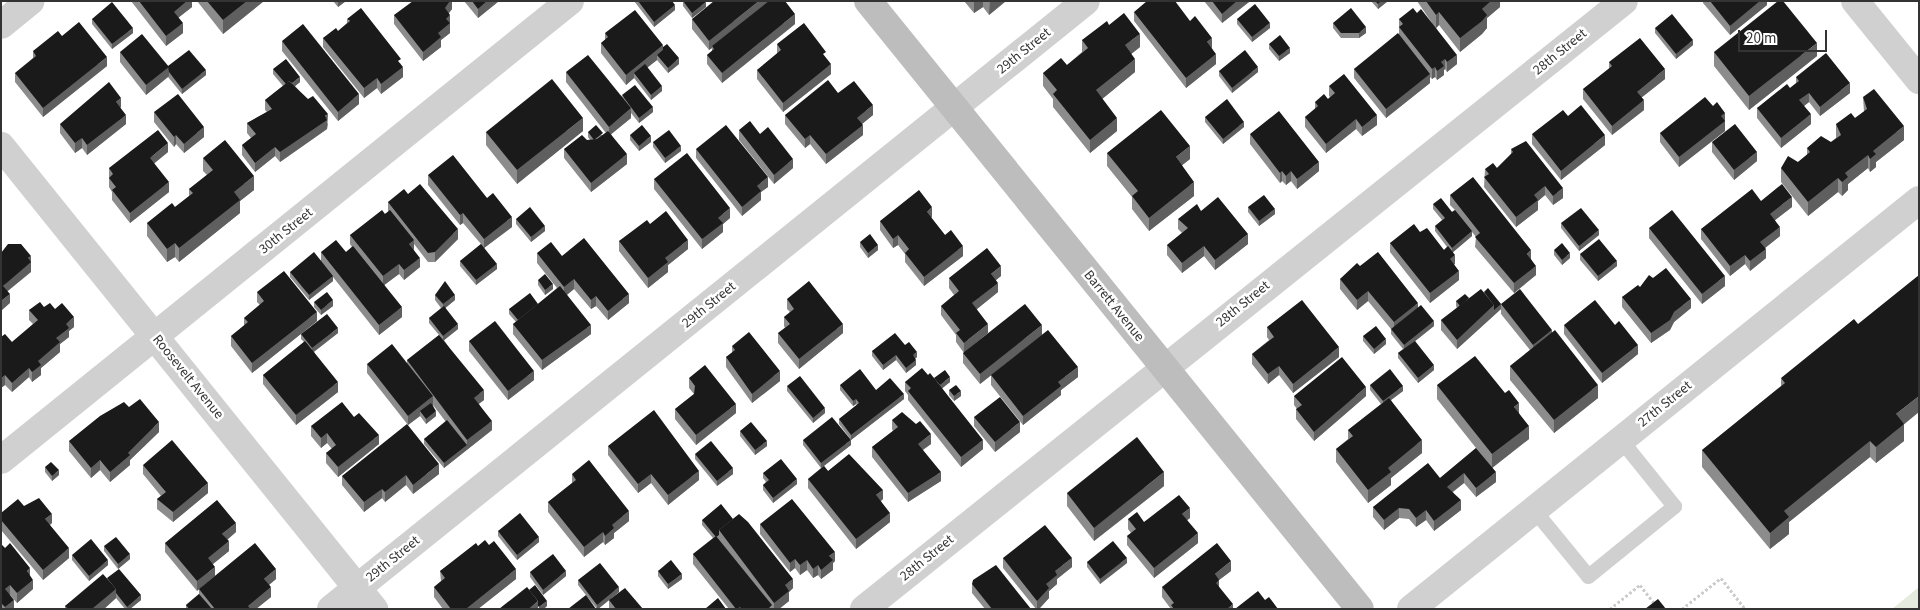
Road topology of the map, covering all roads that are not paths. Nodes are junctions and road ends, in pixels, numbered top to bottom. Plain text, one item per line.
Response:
1 (31, 1) edge
2 (570, 1) edge
3 (868, 1) edge
4 (1086, 1) edge
5 (1624, 1) edge
6 (1855, 1) edge
7 (1, 25) edge
8 (1919, 80) edge
9 (954, 108) junction
10 (1, 146) edge
11 (1919, 200) edge
12 (156, 337) junction
13 (1164, 368) junction
14 (1621, 440) junction
15 (1, 460) edge
16 (1534, 510) junction
17 (357, 588) junction
18 (331, 609) edge
19 (374, 609) edge
20 (864, 609) edge
21 (1360, 609) edge
22 (1411, 609) edge

1 - 7 street
2 - 12 street, 30th Street
3 - 9 main road, Barrett Avenue
4 - 9 street, 29th Street
5 - 13 street, 28th Street
6 - 8 street
9 - 13 main road, Barrett Avenue
9 - 17 street, 29th Street
10 - 12 street, Roosevelt Avenue
11 - 14 street, 27th Street
12 - 15 street, 30th Street
12 - 17 street, Roosevelt Avenue
13 - 20 street, 28th Street
13 - 21 main road, Barrett Avenue
14 - 16 street, 27th Street
14 - 16 lane
16 - 22 street, 27th Street
17 - 18 street, 29th Street
17 - 19 street, Roosevelt Avenue

